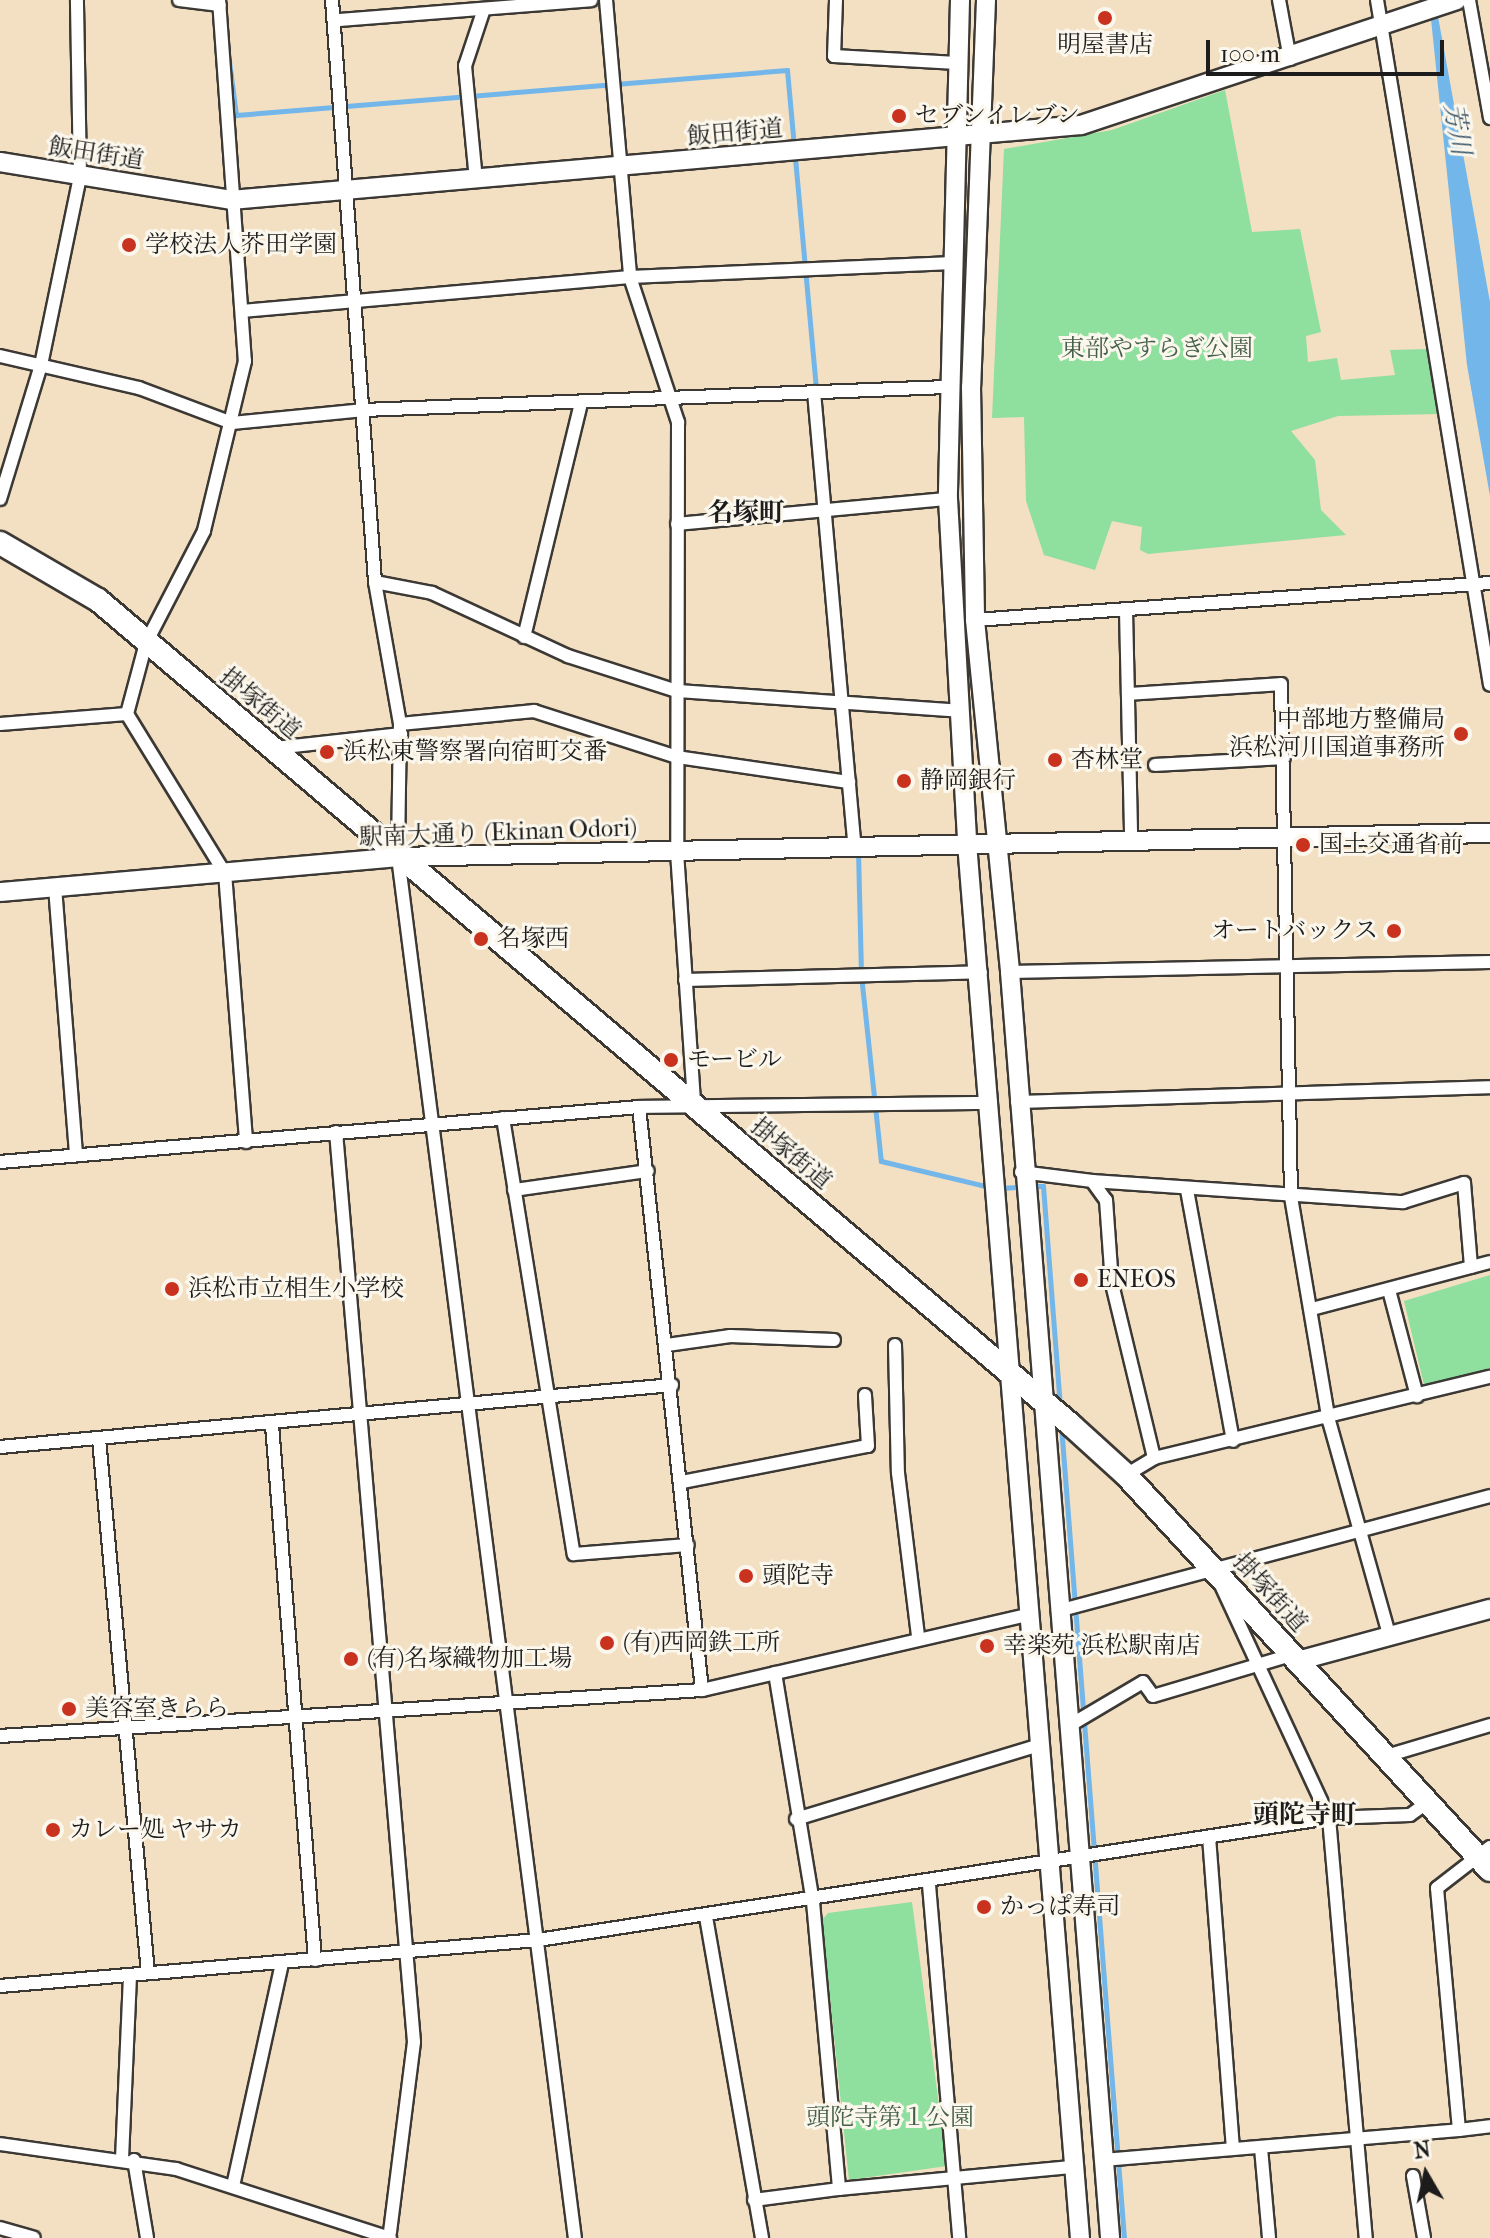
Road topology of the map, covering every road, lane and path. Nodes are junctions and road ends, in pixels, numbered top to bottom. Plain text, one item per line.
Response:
1 (77, 0) edge
2 (179, 0) edge
3 (332, 0) edge
4 (591, 0) edge
5 (606, 0) edge
6 (836, 0) edge
7 (960, 0) edge
8 (986, 0) edge
9 (1279, 0) edge
10 (1377, 0) edge
11 (1457, 0) edge
12 (1469, 0) edge
13 (220, 2) edge
14 (484, 9) junction
15 (339, 20) junction
16 (1381, 26) junction
17 (1290, 59) junction
18 (957, 63) junction
19 (1490, 118) edge
20 (981, 136) junction
21 (959, 138) junction
22 (0, 162) edge
23 (621, 167) junction
24 (80, 176) junction
25 (476, 180) junction
26 (346, 190) junction
27 (231, 200) junction
28 (953, 263) junction
29 (630, 277) junction
30 (355, 299) junction
31 (242, 311) junction
32 (0, 356) edge
33 (41, 365) junction
34 (947, 387) junction
35 (814, 392) junction
36 (671, 399) junction
37 (581, 403) junction
38 (364, 410) junction
39 (232, 423) junction
40 (0, 499) edge
41 (948, 499) junction
42 (824, 510) junction
43 (677, 524) junction
44 (0, 543) edge
45 (375, 582) junction
46 (1481, 584) edge
47 (1126, 611) junction
48 (975, 620) junction
49 (524, 637) junction
50 (146, 643) junction
51 (1490, 685) edge
52 (677, 691) junction
53 (1128, 694) junction
54 (841, 703) junction
55 (960, 711) junction
56 (127, 714) junction
57 (0, 724) edge
58 (400, 729) junction
59 (272, 749) junction
60 (677, 757) junction
61 (1284, 758) junction
62 (1155, 765) dead end
63 (849, 782) junction
64 (1490, 833) edge
65 (1131, 838) junction
66 (1287, 838) junction
67 (967, 843) junction
68 (999, 843) junction
69 (855, 849) junction
70 (677, 852) junction
71 (398, 857) junction
72 (225, 873) junction
73 (55, 887) junction
74 (0, 892) edge
75 (1490, 962) edge
76 (1288, 967) junction
77 (981, 972) junction
78 (1010, 972) junction
79 (685, 980) junction
80 (1490, 1087) edge
81 (1289, 1095) junction
82 (1017, 1102) junction
83 (991, 1103) junction
84 (694, 1105) junction
85 (639, 1107) junction
86 (503, 1118) junction
87 (432, 1124) junction
88 (336, 1132) junction
89 (246, 1142) junction
90 (76, 1155) junction
91 (0, 1162) edge
92 (648, 1171) junction
93 (1021, 1172) junction
94 (1092, 1181) junction
95 (514, 1190) junction
96 (1187, 1190) junction
97 (1291, 1197) junction
98 (1490, 1262) edge
99 (1471, 1267) junction
100 (1389, 1290) junction
101 (1312, 1309) junction
102 (834, 1340) dead end
103 (667, 1345) junction
104 (895, 1345) dead end
105 (1009, 1374) junction
106 (1490, 1377) edge
107 (672, 1385) junction
108 (865, 1395) dead end
109 (1417, 1396) junction
110 (548, 1398) junction
111 (1039, 1402) junction
112 (468, 1408) junction
113 (362, 1417) junction
114 (1329, 1421) junction
115 (272, 1425) junction
116 (99, 1439) junction
117 (1233, 1441) junction
118 (0, 1447) edge
119 (1154, 1458) junction
120 (1126, 1475) junction
121 (682, 1482) junction
122 (1490, 1496) edge
123 (1358, 1532) junction
124 (688, 1545) junction
125 (1216, 1573) junction
126 (1490, 1609) edge
127 (1058, 1611) junction
128 (1030, 1614) junction
129 (918, 1635) junction
130 (1389, 1635) junction
131 (1294, 1658) junction
132 (1254, 1666) junction
133 (775, 1673) junction
134 (702, 1690) junction
135 (506, 1704) junction
136 (386, 1710) junction
137 (297, 1718) junction
138 (1490, 1725) edge
139 (1067, 1727) junction
140 (124, 1729) junction
141 (0, 1736) edge
142 (1040, 1745) junction
143 (1386, 1756) junction
144 (1428, 1802) junction
145 (1329, 1818) junction
146 (796, 1819) junction
147 (1209, 1837) junction
148 (1485, 1856) edge
149 (1078, 1859) junction
150 (1052, 1864) junction
151 (929, 1885) junction
152 (813, 1902) junction
153 (706, 1917) junction
154 (538, 1940) junction
155 (407, 1951) junction
156 (315, 1960) junction
157 (282, 1963) junction
158 (148, 1973) junction
159 (130, 1975) junction
160 (0, 1986) edge
161 (1490, 2126) edge
162 (1459, 2130) junction
163 (1358, 2140) junction
164 (0, 2144) edge
165 (1261, 2148) junction
166 (1233, 2149) junction
167 (128, 2160) junction
168 (1103, 2160) junction
169 (1073, 2167) junction
170 (1413, 2176) dead end
171 (955, 2177) junction
172 (233, 2186) junction
173 (839, 2189) junction
174 (754, 2200) junction
175 (0, 2228) edge
176 (390, 2235) edge
177 (34, 2238) edge
178 (147, 2238) edge
179 (575, 2238) edge
180 (762, 2238) edge
181 (959, 2238) edge
182 (1080, 2238) edge
183 (1110, 2238) edge
184 (1269, 2238) edge
185 (1366, 2238) edge
186 (1424, 2238) edge

1 - 24 street
2 - 13 street
3 - 15 street
4 - 14 street
5 - 23 street
6 - 18 street
7 - 18 street
8 - 20 street
9 - 17 street
10 - 16 street
11 - 16 street, 飯田街道
12 - 19 street
13 - 27 street
14 - 15 street
14 - 25 street
15 - 26 street
16 - 17 street, 飯田街道
16 - 46 street
17 - 20 street, 飯田街道
18 - 21 street
20 - 21 street, 飯田街道
20 - 48 street
21 - 23 street, 飯田街道
21 - 28 street
22 - 24 street, 飯田街道
23 - 25 street, 飯田街道
23 - 29 street
24 - 27 street, 飯田街道
24 - 33 street
25 - 26 street, 飯田街道
26 - 27 street, 飯田街道
26 - 30 street
27 - 31 street
28 - 29 street
28 - 34 street
29 - 30 street
29 - 36 street
30 - 31 street
30 - 38 street
31 - 39 street
32 - 33 street
33 - 39 street
33 - 40 street
34 - 35 street
34 - 41 street
35 - 36 street
35 - 42 street
36 - 37 street
36 - 43 street
37 - 38 street
37 - 49 street
38 - 39 street
38 - 45 street
39 - 50 street
41 - 42 street
41 - 55 street
42 - 43 street
42 - 54 street
43 - 52 street
44 - 50 highway, 掛塚街道
45 - 49 street
45 - 58 street
46 - 47 street
46 - 51 street
47 - 48 street
47 - 53 street
48 - 68 street
49 - 52 street
50 - 56 street
50 - 59 highway, 掛塚街道
52 - 54 street
52 - 60 street
53 - 61 street
53 - 65 street
54 - 55 street
54 - 63 street
55 - 67 street
56 - 57 street
56 - 72 street
58 - 59 street
58 - 60 street
58 - 71 street
59 - 71 highway, 掛塚街道
60 - 63 street
60 - 70 street
61 - 62 street
61 - 66 street
63 - 69 street
64 - 66 street, 駅南大通り (Ekinan Odori)
65 - 66 street, 駅南大通り (Ekinan Odori)
65 - 68 street, 駅南大通り (Ekinan Odori)
66 - 76 street
67 - 68 street, 駅南大通り (Ekinan Odori)
67 - 69 street, 駅南大通り (Ekinan Odori)
67 - 77 street
68 - 78 street
69 - 70 street, 駅南大通り (Ekinan Odori)
70 - 71 street, 駅南大通り (Ekinan Odori)
70 - 79 street
71 - 72 street, 駅南大通り (Ekinan Odori)
71 - 84 highway, 掛塚街道
71 - 87 street
72 - 73 street, 駅南大通り (Ekinan Odori)
72 - 89 street
73 - 74 street, 駅南大通り (Ekinan Odori)
73 - 90 street
75 - 76 street
76 - 78 street
76 - 81 street
77 - 79 street
77 - 83 street
78 - 82 street
79 - 84 street
80 - 81 street
81 - 82 street
81 - 97 street
82 - 93 street
83 - 84 street
83 - 105 street
84 - 85 street
84 - 105 highway, 掛塚街道
85 - 86 street
85 - 92 street
86 - 87 street
86 - 95 street
87 - 88 street
87 - 112 street
88 - 89 street
88 - 113 street
89 - 90 street
90 - 91 street
92 - 95 street
92 - 103 street
93 - 94 street
93 - 111 street
94 - 96 street
94 - 119 street
95 - 110 street
96 - 97 street
96 - 117 street
97 - 99 street
97 - 101 street
98 - 99 street
99 - 100 street
100 - 101 street
100 - 109 street
101 - 114 street
102 - 103 street
103 - 107 street
104 - 129 street
105 - 111 highway, 掛塚街道
105 - 128 street
106 - 109 street
107 - 110 street
107 - 121 street
108 - 121 street
109 - 114 street
110 - 112 street
110 - 124 street
111 - 120 highway, 掛塚街道
111 - 127 street
112 - 113 street
112 - 135 street
113 - 115 street
113 - 136 street
114 - 117 street
114 - 123 street
115 - 116 street
115 - 137 street
116 - 118 street
116 - 140 street
117 - 119 street
119 - 120 street
120 - 125 highway, 掛塚街道
121 - 124 street
122 - 123 street
123 - 125 street
123 - 130 street
124 - 134 street
125 - 127 street
125 - 131 highway, 掛塚街道
125 - 132 street
126 - 130 street
127 - 139 street
128 - 129 street
128 - 142 street
129 - 133 street
130 - 131 street
131 - 132 street
131 - 143 highway, 掛塚街道
132 - 139 street
132 - 145 street
133 - 134 street
133 - 146 street
134 - 135 street
135 - 136 street
135 - 154 street
136 - 137 street
136 - 155 street
137 - 140 street
137 - 156 street
138 - 143 street
139 - 149 street
140 - 141 street
140 - 158 street
142 - 146 street
142 - 150 street
143 - 144 highway, 掛塚街道
144 - 145 street
144 - 148 highway, 掛塚街道
145 - 147 street
145 - 163 street
146 - 152 street
147 - 149 street
147 - 166 street
148 - 162 street
149 - 150 street
149 - 168 street
150 - 151 street
150 - 169 street
151 - 152 street
151 - 171 street
152 - 153 street
152 - 173 street
153 - 154 street
153 - 174 street
154 - 155 street
154 - 179 street
155 - 156 street
155 - 176 street
156 - 157 street
157 - 158 street
157 - 172 street
158 - 159 street
159 - 160 street
159 - 167 street
161 - 162 street
162 - 163 street
163 - 165 street
163 - 185 street
164 - 167 street
165 - 166 street
165 - 184 street
166 - 168 street
167 - 172 street
167 - 178 street
168 - 183 street
169 - 171 street
169 - 182 street
170 - 186 street
171 - 173 street
171 - 181 street
172 - 176 street
173 - 174 street
174 - 180 street
175 - 177 street

